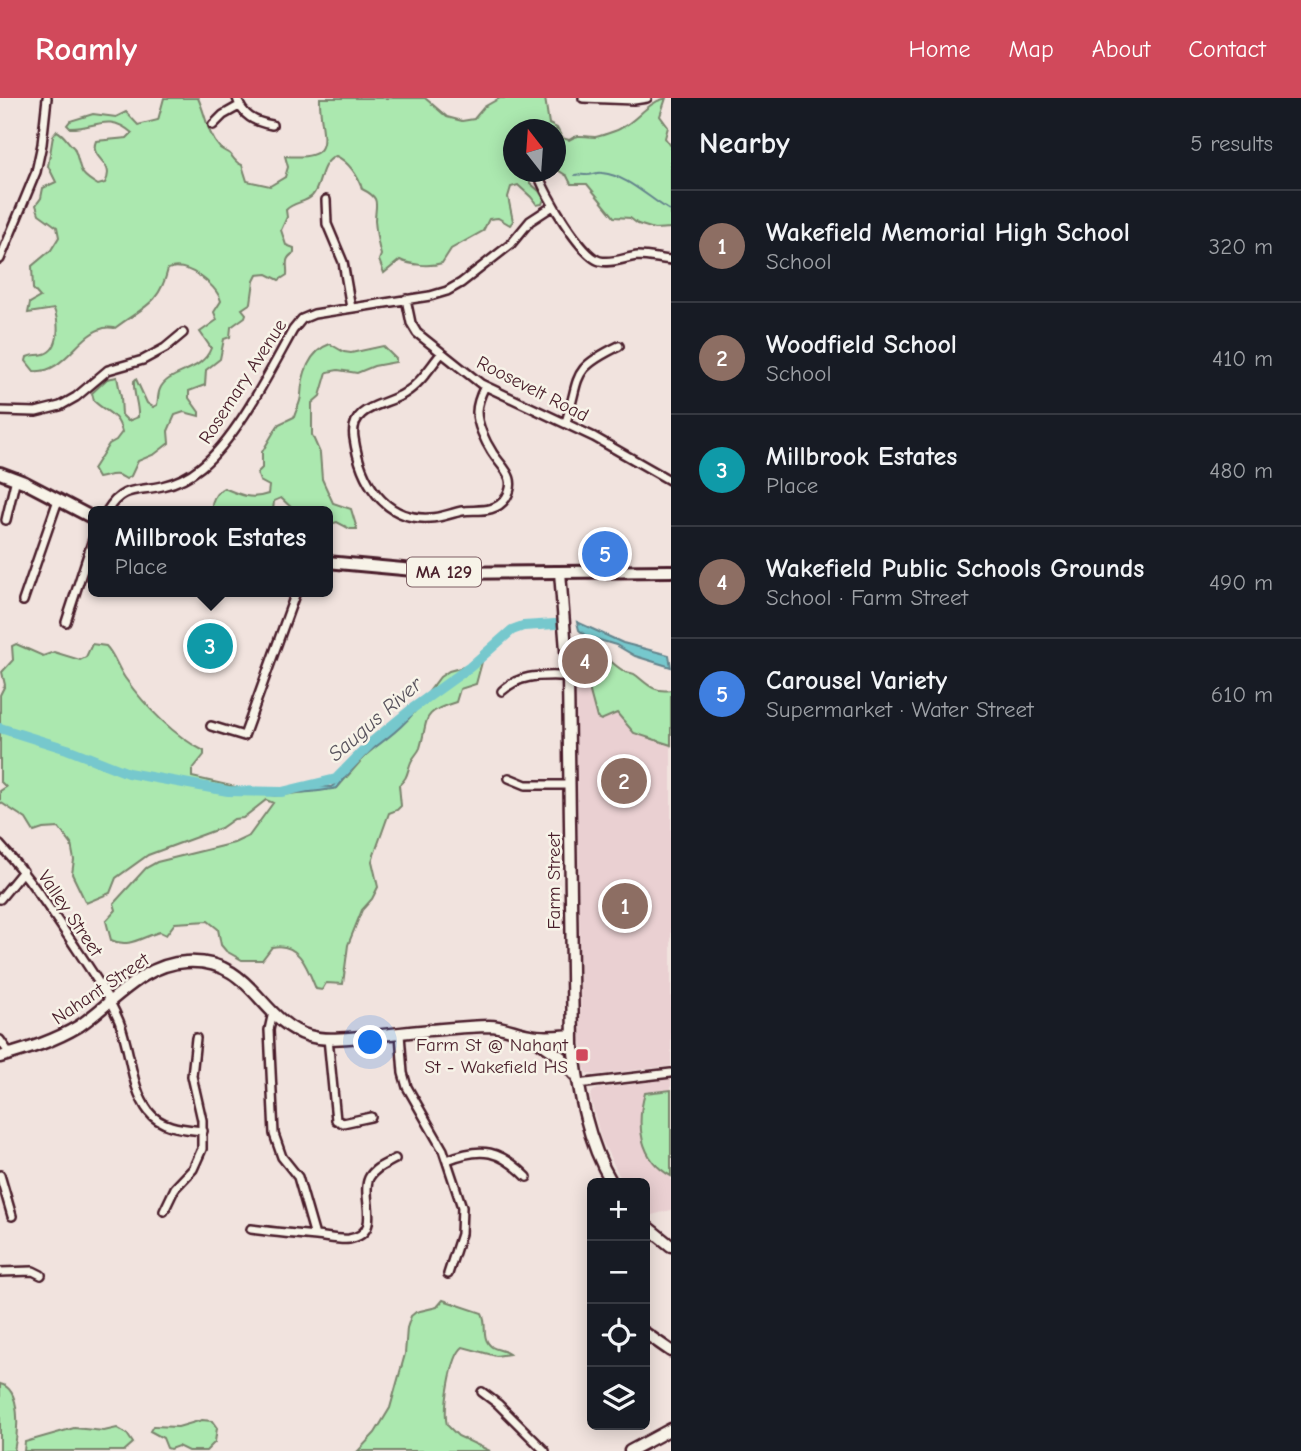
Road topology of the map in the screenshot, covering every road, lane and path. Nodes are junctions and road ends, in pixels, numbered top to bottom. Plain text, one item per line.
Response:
1 (47, 98) edge
2 (583, 98) edge
3 (647, 98) edge
4 (238, 102) edge
5 (213, 125) dead end
6 (272, 125) dead end
7 (540, 182) edge
8 (326, 200) dead end
9 (553, 206) junction
10 (0, 259) edge
11 (671, 260) edge
12 (406, 299) junction
13 (351, 308) junction
14 (183, 333) dead end
15 (619, 346) dead end
16 (441, 354) junction
17 (485, 386) junction
18 (0, 411) edge
19 (566, 422) junction
20 (0, 472) edge
21 (16, 478) junction
22 (671, 481) edge
23 (58, 500) junction
24 (112, 506) edge
25 (88, 515) edge
26 (6, 520) dead end
27 (88, 554) edge
28 (333, 563) edge
29 (671, 571) edge
30 (560, 572) junction
31 (294, 597) edge
32 (23, 601) dead end
33 (66, 622) dead end
34 (568, 676) junction
35 (502, 691) dead end
36 (211, 726) dead end
37 (509, 778) dead end
38 (569, 785) junction
39 (0, 845) edge
40 (23, 871) junction
41 (0, 899) edge
42 (110, 1002) junction
43 (272, 1012) junction
44 (400, 1034) junction
45 (531, 1036) junction
46 (196, 1038) dead end
47 (328, 1038) junction
48 (0, 1040) edge
49 (573, 1040) junction
50 (551, 1048) junction
51 (5, 1055) edge
52 (671, 1073) edge
53 (578, 1082) junction
54 (371, 1117) dead end
55 (203, 1131) junction
56 (395, 1159) dead end
57 (447, 1160) junction
58 (0, 1175) edge
59 (527, 1177) dead end
60 (610, 1178) edge
61 (2, 1188) edge
62 (164, 1211) dead end
63 (12, 1216) dead end
64 (251, 1229) dead end
65 (650, 1229) edge
66 (314, 1236) junction
67 (671, 1247) edge
68 (0, 1272) edge
69 (448, 1274) dead end
70 (41, 1275) dead end
71 (650, 1336) edge
72 (671, 1351) edge
73 (482, 1392) dead end
74 (671, 1429) edge
75 (545, 1451) edge
76 (630, 1451) edge

1 - 10 street
2 - 3 street
4 - 5 street
4 - 6 street
7 - 9 street
8 - 13 street
9 - 11 street
9 - 12 street, Rosemary Avenue
12 - 13 street, Rosemary Avenue
12 - 16 street, Roosevelt Road
13 - 24 street, Rosemary Avenue
14 - 18 street
15 - 19 street
16 - 17 street, Roosevelt Road
16 - 17 street
17 - 19 street, Roosevelt Road
19 - 22 street, Roosevelt Road
20 - 21 main road
21 - 23 main road
21 - 26 street
23 - 25 main road
23 - 32 street
27 - 33 street
28 - 30 main road, MA 129
29 - 30 main road, MA 129
30 - 34 main road, Farm Street
31 - 36 street
34 - 35 street
34 - 38 main road, Farm Street
37 - 38 street
38 - 49 main road, Farm Street
39 - 40 street, Valley Street
40 - 41 street
40 - 42 street, Valley Street
42 - 43 main road, Nahant Street
42 - 51 main road, Nahant Street
42 - 55 street, Valley Street
43 - 47 main road, Nahant Street
43 - 66 street
44 - 45 main road, Nahant Street
44 - 47 main road, Nahant Street
44 - 57 street
45 - 49 main road, Nahant Street
45 - 50 main road, Nahant Street
46 - 55 street
47 - 54 street
48 - 51 street
49 - 50 main road
49 - 53 main road, Farm Street
50 - 53 main road, Nahant Street
52 - 53 street
53 - 60 main road, Farm Street
55 - 62 street
56 - 66 street
57 - 59 street
57 - 69 street
58 - 61 street
61 - 63 street
64 - 66 street
65 - 67 main road
68 - 70 street
71 - 72 main road
73 - 75 street
74 - 76 main road

